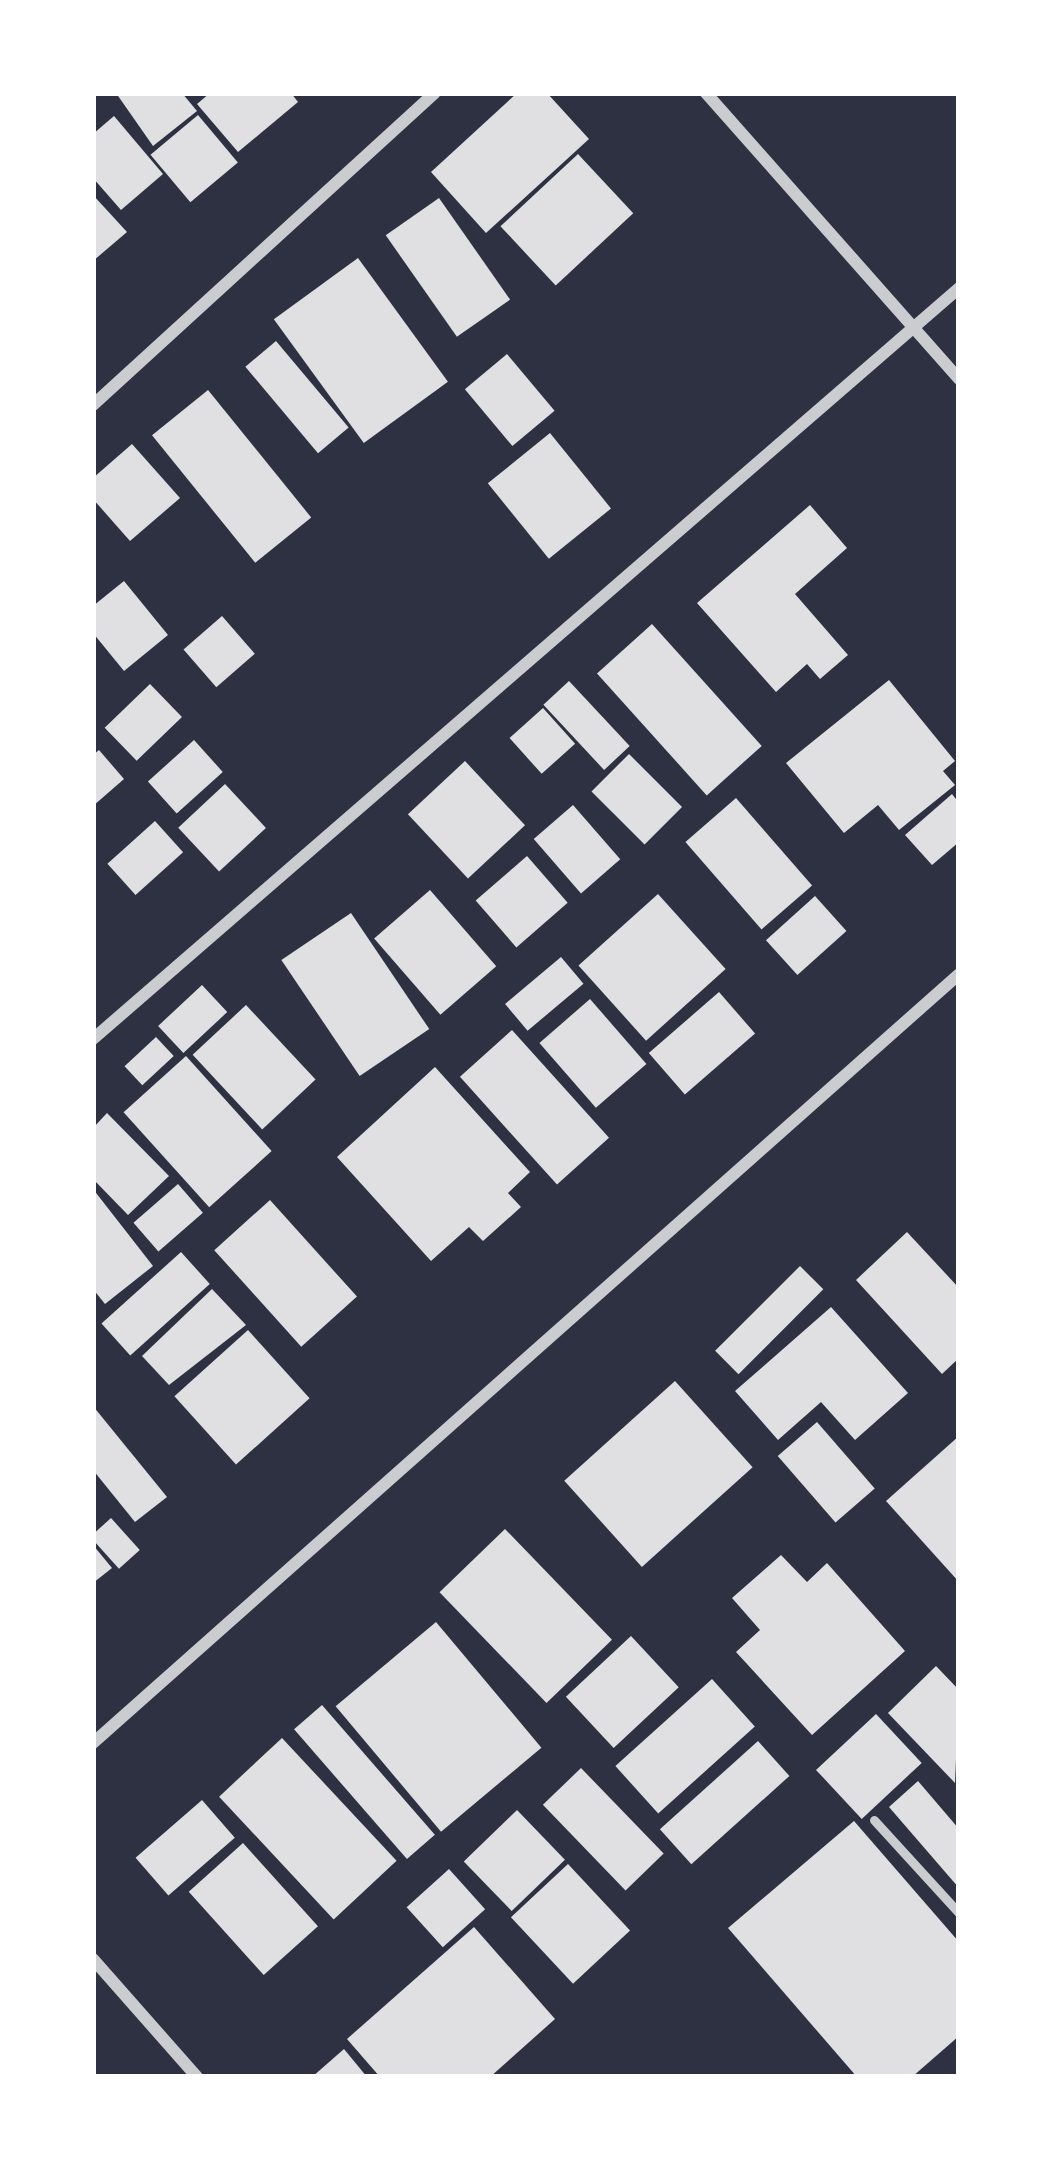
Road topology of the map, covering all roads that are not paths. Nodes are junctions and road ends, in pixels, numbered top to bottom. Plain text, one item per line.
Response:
1 (435, 93) edge
2 (706, 93) edge
3 (959, 288) edge
4 (915, 326) junction
5 (959, 379) edge
6 (93, 405) edge
7 (959, 974) edge
8 (93, 1039) edge
9 (93, 1743) edge
10 (874, 1820) dead end
11 (959, 1913) edge
12 (93, 1959) edge
13 (196, 2077) edge

1 - 6 street
2 - 4 street
3 - 4 street
4 - 5 street
4 - 8 street
7 - 9 street
10 - 11 lane
12 - 13 street

